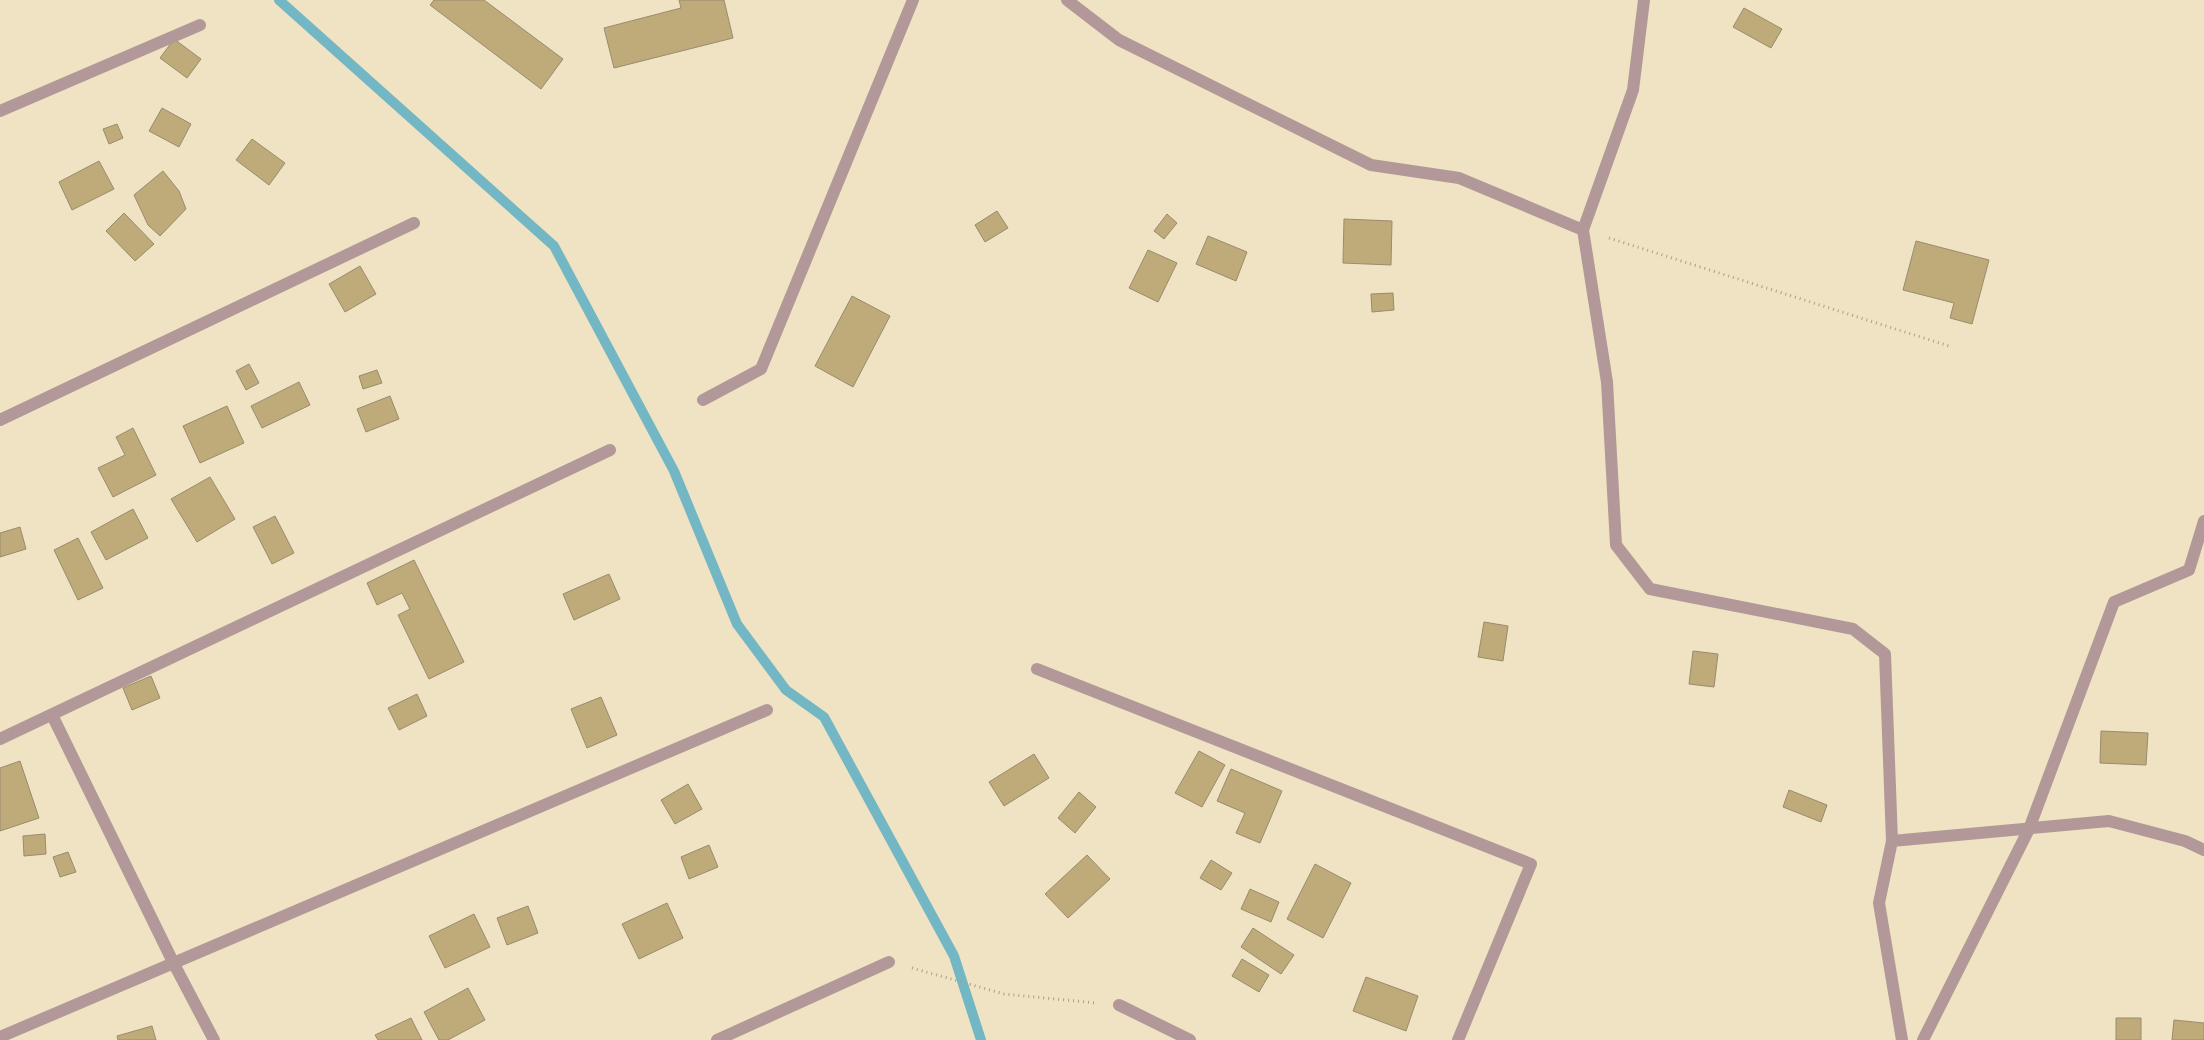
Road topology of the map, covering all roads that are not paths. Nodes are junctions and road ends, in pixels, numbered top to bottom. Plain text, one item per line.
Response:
1 (913, 0) edge
2 (1067, 0) edge
3 (1644, 0) edge
4 (200, 25) dead end
5 (0, 111) edge
6 (414, 223) dead end
7 (1583, 230) junction
8 (703, 400) dead end
9 (0, 420) edge
10 (610, 450) dead end
11 (2204, 522) edge
12 (1037, 669) dead end
13 (767, 710) dead end
14 (52, 715) junction
15 (0, 739) edge
16 (2029, 829) junction
17 (1892, 841) junction
18 (2204, 850) edge
19 (889, 962) road end
20 (174, 964) junction
21 (1119, 1005) road end
22 (0, 1037) edge
23 (214, 1040) edge
24 (717, 1040) edge
25 (1190, 1040) edge
26 (1458, 1040) edge
27 (1902, 1040) edge
28 (1922, 1040) edge

1 - 8 street
2 - 7 street
3 - 7 street
4 - 5 street
6 - 9 street
7 - 17 street
10 - 14 street
11 - 16 street
12 - 26 street
13 - 20 street
14 - 15 street
14 - 20 street
16 - 17 street
16 - 18 street
16 - 28 street
17 - 27 street
19 - 24 street
20 - 22 street
20 - 23 street
21 - 25 street

